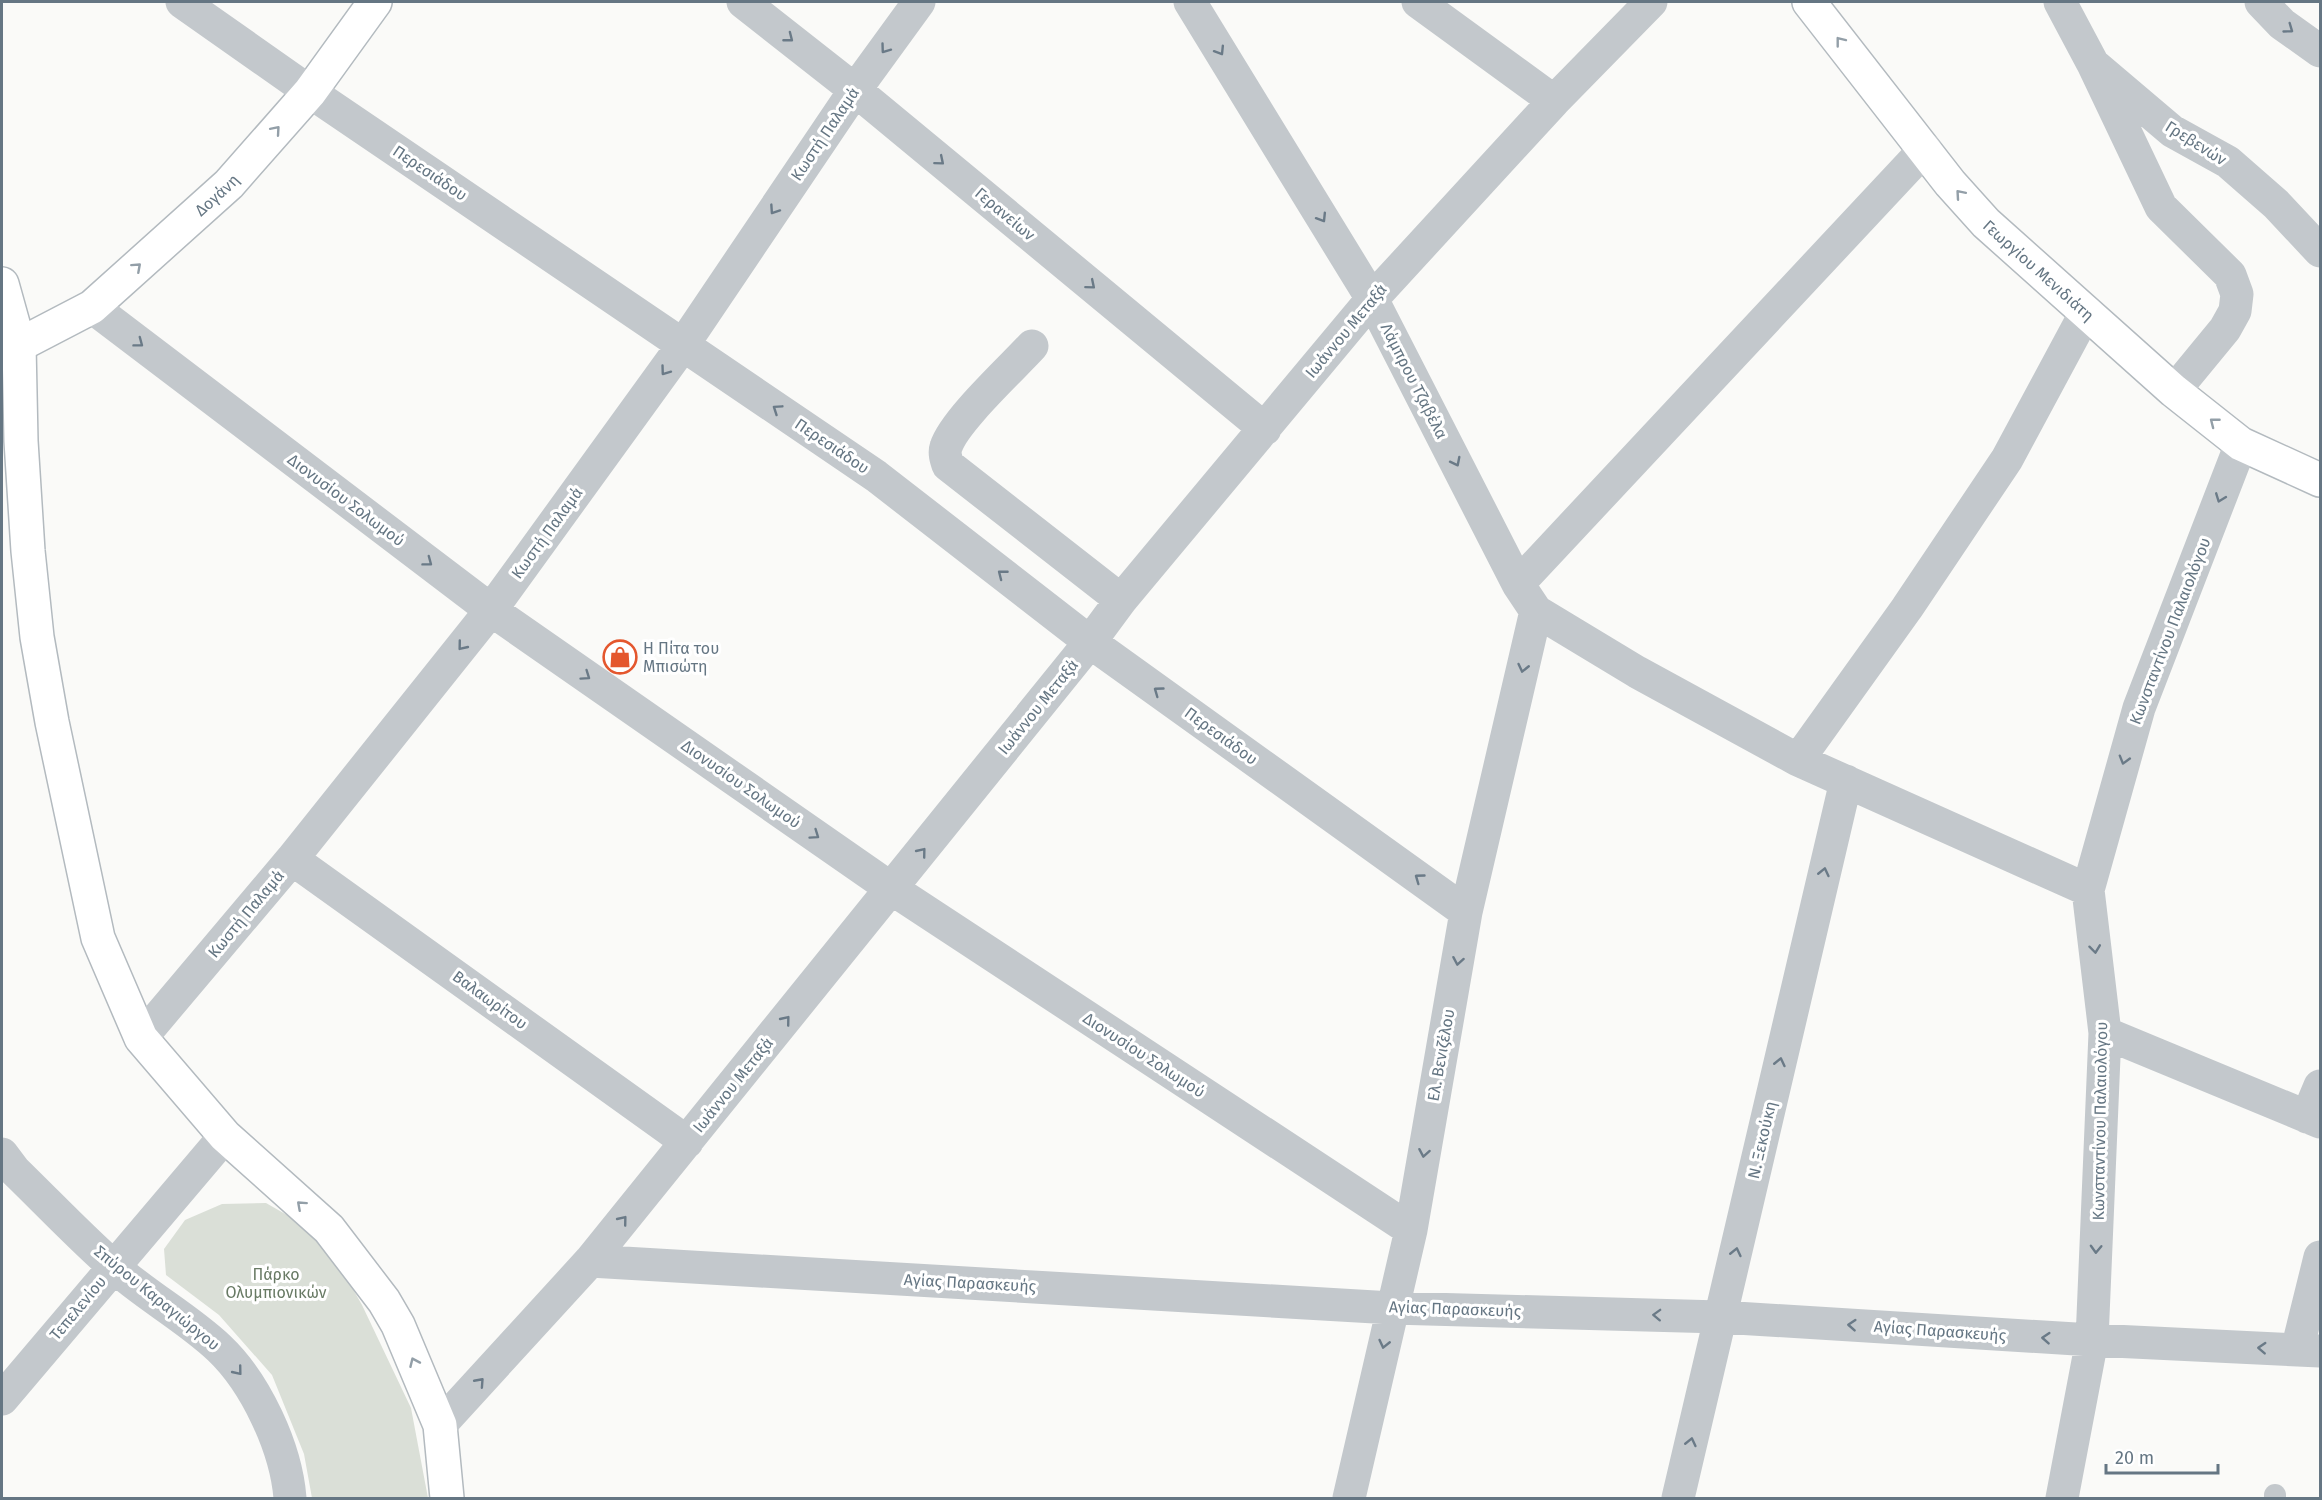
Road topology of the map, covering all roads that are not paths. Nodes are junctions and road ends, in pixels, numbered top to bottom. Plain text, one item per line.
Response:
1 (182, 2) edge
2 (375, 2) edge
3 (743, 2) edge
4 (919, 2) edge
5 (1190, 2) edge
6 (1419, 2) edge
7 (1651, 2) edge
8 (1809, 2) edge
9 (2060, 2) edge
10 (2261, 2) edge
11 (2320, 51) edge
12 (2093, 64) junction
13 (855, 90) junction
14 (310, 92) junction
15 (1554, 101) junction
16 (1925, 149) junction
17 (2320, 251) edge
18 (2, 284) edge
19 (1372, 299) junction
20 (92, 307) junction
21 (2086, 312) junction
22 (19, 345) junction
23 (683, 345) junction
24 (1032, 346) dead end
25 (2174, 391) junction
26 (1265, 429) junction
27 (2241, 444) junction
28 (2320, 480) edge
29 (1518, 584) junction
30 (1120, 600) junction
31 (491, 610) junction
32 (1536, 611) junction
33 (1090, 642) junction
34 (1798, 760) junction
35 (1846, 781) junction
36 (292, 859) junction
37 (892, 889) junction
38 (2088, 890) junction
39 (1466, 912) junction
40 (2105, 1033) junction
41 (141, 1038) junction
42 (2320, 1086) edge
43 (2314, 1119) edge
44 (225, 1136) junction
45 (687, 1142) junction
46 (2, 1154) edge
47 (1411, 1230) junction
48 (2320, 1257) edge
49 (590, 1261) junction
50 (114, 1267) junction
51 (1392, 1308) junction
52 (1720, 1317) junction
53 (2092, 1341) junction
54 (2309, 1350) edge
55 (2, 1399) edge
56 (440, 1425) junction
57 (290, 1498) edge
58 (447, 1498) edge
59 (1349, 1498) edge
60 (1678, 1498) edge
61 (2062, 1498) edge

1 - 14 street, Περεσιάδου
2 - 14 street, Δογάνη
3 -> 13 street, Γερανείων
4 -> 13 street, Κωστή Παλαμά
5 -> 19 street, Λάμπρου Τζαβέλα
6 - 15 street
7 - 15 street, Ιωάννου Μεταξά
16 -> 8 street, Γεωργίου Μενιδιάτη
9 - 12 street, Γρεβενών
10 -> 11 street
12 - 17 street, Γρεβενών
12 - 25 street
13 -> 23 street, Κωστή Παλαμά
13 -> 26 street, Γερανείων
20 -> 14 street, Δογάνη
14 - 23 street, Περεσιάδου
15 - 19 street, Ιωάννου Μεταξά
21 -> 16 street, Γεωργίου Μενιδιάτη
16 - 29 street
18 - 22 street
19 - 26 street, Ιωάννου Μεταξά
19 -> 29 street, Λάμπρου Τζαβέλα
20 - 22 street, Δογάνη
20 -> 31 street, Διονυσίου Σολωμού
21 - 25 street, Γεωργίου Μενιδιάτη
21 - 34 street
22 - 41 street
23 -> 31 street, Κωστή Παλαμά
33 -> 23 street, Περεσιάδου
24 - 30 street
27 -> 25 street, Γεωργίου Μενιδιάτη
26 - 30 street, Ιωάννου Μεταξά
27 - 28 street, Γεωργίου Μενιδιάτη
27 -> 38 street, Κωνσταντίνου Παλαιολόγου
29 - 32 street, Λάμπρου Τζαβέλα
30 - 33 street, Ιωάννου Μεταξά
31 -> 36 street, Κωστή Παλαμά
31 -> 37 street, Διονυσίου Σολωμού
32 - 34 street
32 -> 39 street, Ελ. Βενιζέλου
37 -> 33 street, Ιωάννου Μεταξά
39 -> 33 street, Περεσιάδου
34 - 35 street
35 - 38 street
52 -> 35 street, Ν. Ξεκούκη
36 - 41 street, Κωστή Παλαμά
36 - 45 street, Βαλαωρίτου
45 -> 37 street, Ιωάννου Μεταξά
37 - 47 street, Διονυσίου Σολωμού
38 -> 40 street, Κωνσταντίνου Παλαιολόγου
39 -> 47 street, Ελ. Βενιζέλου
40 - 43 street
40 -> 53 street, Κωνσταντίνου Παλαιολόγου
41 - 44 street
42 - 43 street
44 - 50 street, Τεπελενίου
56 -> 44 street
49 -> 45 street, Ιωάννου Μεταξά
46 - 50 street, Σπύρου Καραγιώργου
47 - 51 street, Ελ. Βενιζέλου
48 - 54 street
49 - 51 street, Αγίας Παρασκευής
56 -> 49 street, Ιωάννου Μεταξά
50 - 55 street, Τεπελενίου
50 -> 57 street, Σπύρου Καραγιώργου
52 -> 51 street, Αγίας Παρασκευής
51 -> 59 street, Ελ. Βενιζέλου
53 -> 52 street, Αγίας Παρασκευής
60 -> 52 street, Ν. Ξεκούκη
54 -> 53 street, Αγίας Παρασκευής
53 - 61 street, Κωνσταντίνου Παλαιολόγου
56 - 58 street

